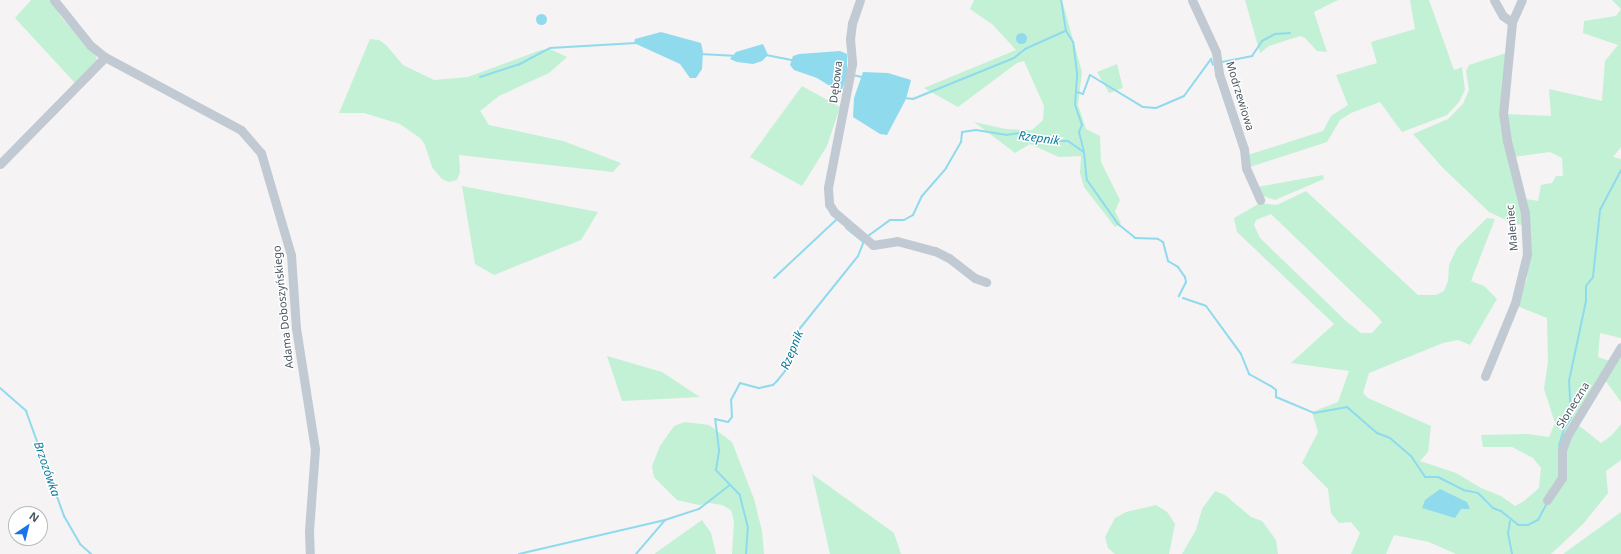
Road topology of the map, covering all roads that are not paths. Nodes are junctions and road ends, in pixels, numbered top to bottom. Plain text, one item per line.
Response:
1 (54, 0) edge
2 (860, 0) edge
3 (1192, 0) edge
4 (1494, 0) edge
5 (1522, 0) edge
6 (1512, 22) junction
7 (105, 57) junction
8 (0, 164) edge
9 (1260, 200) dead end
10 (986, 282) dead end
11 (1621, 347) edge
12 (1485, 376) dead end
13 (1548, 500) dead end
14 (310, 554) edge

1 - 7 street, Adama Doboszyńskiego
2 - 10 street, Dębowa
3 - 9 street, Modrzewiowa
4 - 6 street
5 - 6 street, Maleniec
6 - 12 street, Maleniec
7 - 8 street
7 - 14 street, Adama Doboszyńskiego
11 - 13 street, Słoneczna

